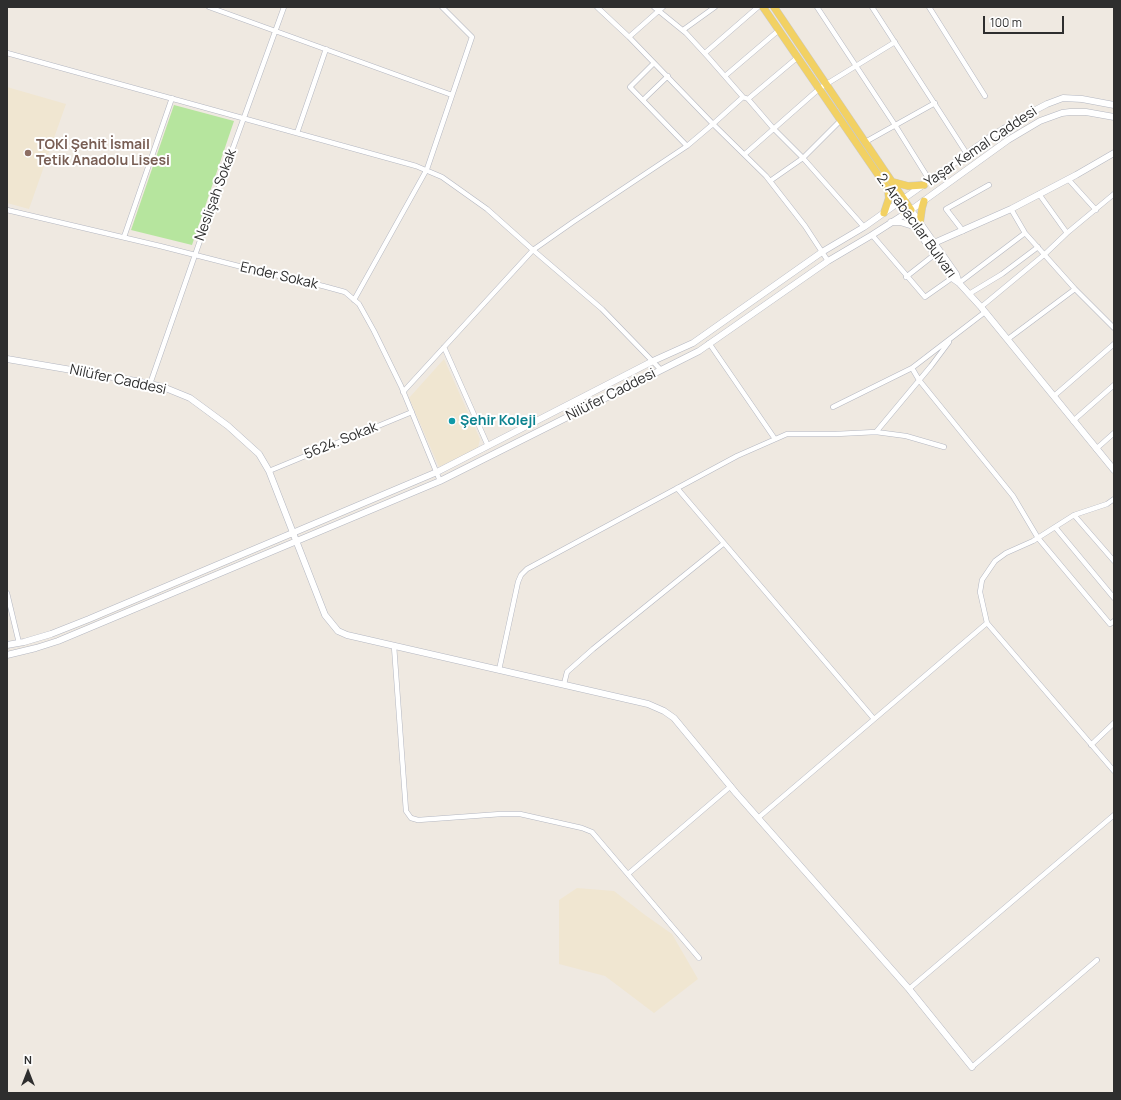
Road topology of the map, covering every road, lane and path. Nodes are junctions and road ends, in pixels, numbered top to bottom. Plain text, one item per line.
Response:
1 (209, 7) edge
2 (284, 7) edge
3 (442, 7) edge
4 (597, 7) edge
5 (654, 7) edge
6 (663, 7) edge
7 (715, 7) edge
8 (758, 7) edge
9 (763, 7) edge
10 (774, 7) edge
11 (817, 7) edge
12 (872, 7) edge
13 (929, 7) edge
14 (659, 10) junction
15 (275, 30) junction
16 (683, 30) junction
17 (779, 30) junction
18 (629, 37) junction
19 (895, 42) junction
20 (326, 49) junction
21 (7, 53) edge
22 (705, 53) junction
23 (798, 57) junction
24 (654, 63) junction
25 (856, 67) junction
26 (668, 76) junction
27 (725, 76) junction
28 (823, 87) junction
29 (452, 95) junction
30 (985, 96) dead end
31 (172, 98) junction
32 (746, 98) junction
33 (643, 100) junction
34 (935, 103) junction
35 (1114, 105) edge
36 (1114, 117) edge
37 (244, 119) junction
38 (841, 120) junction
39 (713, 124) junction
40 (895, 125) junction
41 (773, 128) junction
42 (297, 134) junction
43 (867, 141) dead end
44 (687, 146) junction
45 (745, 154) junction
46 (967, 154) junction
47 (1113, 155) edge
48 (803, 158) junction
49 (427, 170) junction
50 (1068, 179) junction
51 (770, 181) junction
52 (893, 182) junction
53 (927, 183) junction
54 (989, 185) dead end
55 (888, 189) junction
56 (1038, 194) junction
57 (1114, 194) edge
58 (904, 199) junction
59 (924, 201) junction
60 (898, 204) junction
61 (1011, 209) junction
62 (7, 210) edge
63 (911, 210) junction
64 (1096, 210) junction
65 (884, 213) junction
66 (905, 214) junction
67 (891, 222) junction
68 (917, 224) junction
69 (864, 227) junction
70 (963, 231) junction
71 (1025, 233) junction
72 (1067, 233) junction
73 (872, 235) junction
74 (124, 237) junction
75 (934, 243) junction
76 (1038, 247) junction
77 (534, 250) junction
78 (822, 252) junction
79 (195, 254) junction
80 (1045, 254) junction
81 (934, 255) junction
82 (828, 261) junction
83 (906, 276) junction
84 (952, 278) junction
85 (959, 283) junction
86 (1075, 289) junction
87 (969, 294) junction
88 (354, 300) junction
89 (983, 310) junction
90 (1114, 328) edge
91 (952, 338) junction
92 (1008, 339) junction
93 (710, 343) junction
94 (1114, 344) edge
95 (444, 347) junction
96 (7, 360) edge
97 (653, 361) junction
98 (912, 368) junction
99 (661, 370) junction
100 (919, 380) junction
101 (150, 384) junction
102 (1114, 385) edge
103 (403, 392) junction
104 (1054, 396) junction
105 (834, 407) dead end
106 (412, 412) junction
107 (1073, 421) junction
108 (876, 432) junction
109 (1114, 432) edge
110 (775, 439) junction
111 (488, 446) junction
112 (944, 447) dead end
113 (1096, 449) junction
114 (1114, 470) edge
115 (269, 471) junction
116 (437, 472) junction
117 (440, 481) junction
118 (677, 488) junction
119 (1114, 499) edge
120 (1074, 515) junction
121 (1055, 526) junction
122 (294, 533) junction
123 (1038, 538) junction
124 (296, 540) junction
125 (723, 544) junction
126 (1114, 561) edge
127 (7, 592) edge
128 (1114, 598) edge
129 (1114, 621) edge
130 (987, 623) junction
131 (19, 643) junction
132 (7, 645) edge
133 (394, 646) junction
134 (7, 655) edge
135 (500, 670) junction
136 (564, 684) junction
137 (874, 719) junction
138 (1114, 723) edge
139 (1091, 745) junction
140 (1114, 771) edge
141 (730, 786) junction
142 (1114, 815) edge
143 (758, 818) junction
144 (628, 874) junction
145 (699, 958) dead end
146 (1097, 960) dead end
147 (909, 989) junction
148 (972, 1067) joint

1 - 15 street
2 - 15 street, Neslişah Sokak
3 - 29 street
4 - 18 street
5 - 14 street
6 - 14 street
7 - 16 street
8 - 22 street
9 - 17 main road, 2. Arabacılar Bulvarı
10 - 28 main road
11 - 25 street
12 - 19 street
13 - 30 street
14 - 16 street
14 - 18 street
15 - 20 street
15 - 37 street, Neslişah Sokak
16 - 22 street
17 - 23 main road, 2. Arabacılar Bulvarı
17 - 27 street
18 - 24 street
19 - 25 street
19 - 34 street
20 - 29 street
20 - 42 street
21 - 31 street
22 - 27 street
23 - 28 main road, 2. Arabacılar Bulvarı
23 - 32 street
24 - 26 street
24 - 33 street
25 - 28 street
25 - 40 street
26 - 33 street
26 - 39 street
27 - 32 street
28 - 38 main road, 2. Arabacılar Bulvarı
28 - 41 street
28 - 52 main road
29 - 49 street
31 - 37 street
31 - 74 street
32 - 39 street
32 - 41 street
33 - 44 street
34 - 40 street
34 - 46 street
35 - 46 street, Yaşar Kemal Caddesi
36 - 59 street, Yaşar Kemal Caddesi
37 - 42 street
37 - 79 street, Neslişah Sokak
38 - 48 street
38 - 55 main road, 2. Arabacılar Bulvarı
39 - 44 street
39 - 45 street
40 - 43 street
40 - 53 street
41 - 45 street
41 - 48 street
42 - 49 street
44 - 77 street
45 - 51 street
46 - 53 street, Yaşar Kemal Caddesi
47 - 50 street
48 - 51 street
48 - 69 street
49 - 77 street
49 - 88 street
50 - 56 street
50 - 64 street
51 - 78 street
52 - 53 main road
52 - 58 main road
53 - 58 street, Yaşar Kemal Caddesi
54 - 70 street
55 - 60 main road, 2. Arabacılar Bulvarı
55 - 65 main road
56 - 61 street
56 - 72 street
57 - 64 street
58 - 60 street, Yaşar Kemal Caddesi
58 - 63 main road
59 - 63 street, Yaşar Kemal Caddesi
59 - 68 main road
60 - 65 street, Yaşar Kemal Caddesi
60 - 66 main road, 2. Arabacılar Bulvarı
61 - 70 street
61 - 71 street
62 - 74 street, Ender Sokak
63 - 66 street, Yaşar Kemal Caddesi
63 - 68 street
64 - 72 street
65 - 69 street, Yaşar Kemal Caddesi
66 - 67 street, Nilüfer Caddesi
66 - 68 street, 2. Arabacılar Bulvarı
67 - 68 street
67 - 73 street, Nilüfer Caddesi
68 - 75 street
68 - 81 street, 2. Arabacılar Bulvarı
69 - 78 street, Yaşar Kemal Caddesi
70 - 75 street
71 - 76 street
71 - 85 street
72 - 80 street
73 - 82 street, Nilüfer Caddesi
73 - 83 street
74 - 79 street, Ender Sokak
75 - 85 street
76 - 80 street
76 - 87 street
77 - 95 street
77 - 97 street
78 - 82 street
78 - 97 street, Yaşar Kemal Caddesi
79 - 88 street, Ender Sokak
79 - 101 street, Neslişah Sokak
80 - 86 street
80 - 89 street
81 - 83 street
81 - 84 street, 2. Arabacılar Bulvarı
82 - 93 street, Nilüfer Caddesi
83 - 84 street
84 - 85 street, 2. Arabacılar Bulvarı
85 - 87 street, 2. Arabacılar Bulvarı
86 - 90 street
86 - 92 street
87 - 89 street, 2. Arabacılar Bulvarı
88 - 103 street, Ender Sokak
89 - 91 street
89 - 92 street, 2. Arabacılar Bulvarı
91 - 98 street
91 - 100 street
92 - 104 street, 2. Arabacılar Bulvarı
93 - 99 street, Nilüfer Caddesi
93 - 110 street
94 - 104 street
95 - 103 street
95 - 111 street
96 - 101 street, Nilüfer Caddesi
97 - 99 street
97 - 111 street, Yaşar Kemal Caddesi
98 - 100 street
98 - 105 street
99 - 117 street, Nilüfer Caddesi
100 - 108 street
100 - 123 street
101 - 115 street, Nilüfer Caddesi
102 - 107 street
103 - 106 street, Ender Sokak
104 - 107 street, 2. Arabacılar Bulvarı
106 - 115 street, 5624. Sokak
106 - 116 street, Ender Sokak
107 - 113 street, 2. Arabacılar Bulvarı
108 - 110 street
108 - 112 street
109 - 113 street
110 - 118 street
111 - 116 street, Yaşar Kemal Caddesi
113 - 114 street, 2. Arabacılar Bulvarı
115 - 122 street, Nilüfer Caddesi
116 - 117 street, Ender Sokak
116 - 122 street, Yaşar Kemal Caddesi
117 - 124 street, Nilüfer Caddesi
118 - 125 street
118 - 135 street
119 - 120 street
120 - 121 street
120 - 126 street
121 - 123 street
121 - 128 street
122 - 124 street, Nilüfer Caddesi
122 - 131 street, Yaşar Kemal Caddesi
123 - 129 street
123 - 130 street
124 - 133 street
124 - 134 street, Nilüfer Caddesi
125 - 136 street
125 - 137 street
127 - 131 street
130 - 137 street
130 - 139 street
131 - 132 street, Yaşar Kemal Caddesi
133 - 135 street
133 - 144 street
135 - 136 street
136 - 141 street
137 - 143 street
138 - 139 street
139 - 140 street
141 - 143 street
141 - 144 street
142 - 147 street
143 - 147 street
144 - 145 street
146 - 148 street
147 - 148 street

